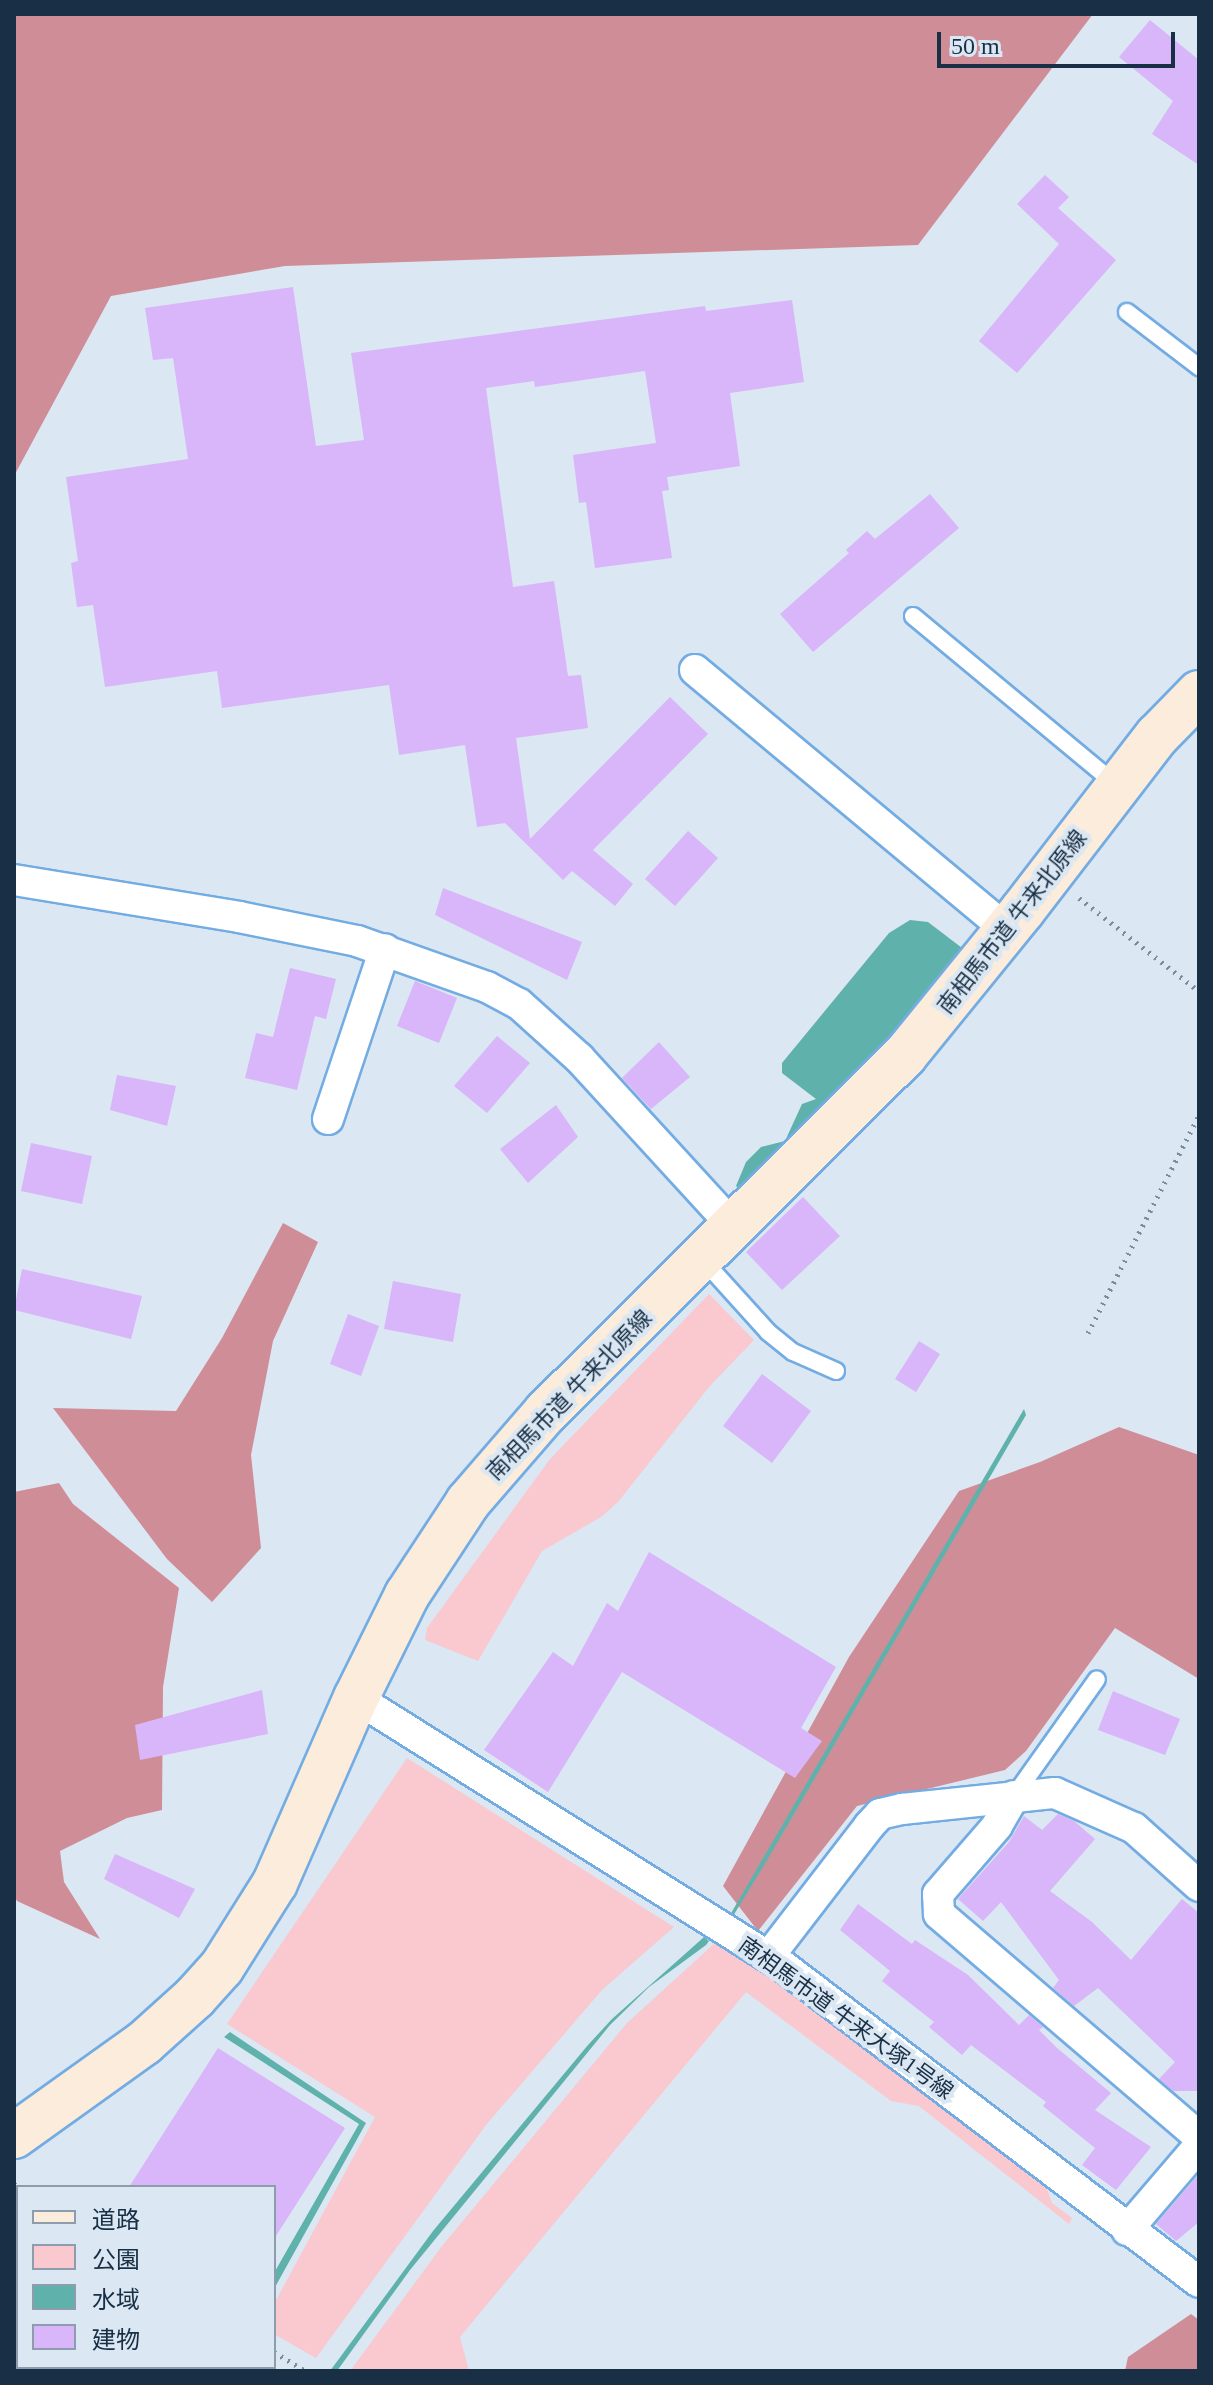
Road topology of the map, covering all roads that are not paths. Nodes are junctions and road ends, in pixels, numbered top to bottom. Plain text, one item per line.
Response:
1 (1127, 312) dead end
2 (1199, 367) edge
3 (913, 616) dead end
4 (695, 670) dead end
5 (1199, 693) edge
6 (1118, 786) junction
7 (14, 880) edge
8 (1007, 930) junction
9 (385, 949) junction
10 (328, 1119) dead end
11 (734, 1227) junction
12 (702, 1259) junction
13 (836, 1371) dead end
14 (1097, 1679) dead end
15 (356, 1698) junction
16 (1014, 1796) junction
17 (1199, 1886) edge
18 (769, 1956) junction
19 (14, 2136) edge
20 (1199, 2137) edge
21 (1199, 2146) edge
22 (1127, 2230) junction
23 (1199, 2282) edge

1 - 2 lane
3 - 6 lane
4 - 8 street
5 - 6 street, 南相馬市道 牛来北原線
6 - 8 street, 南相馬市道 牛来北原線
7 - 9 street
8 - 11 street, 南相馬市道 牛来北原線
9 - 10 street
9 - 11 street
11 - 12 street, 南相馬市道 牛来北原線
12 - 13 lane
12 - 15 street, 南相馬市道 牛来北原線
14 - 16 lane
15 - 18 street, 南相馬市道 牛来大塚1号線
15 - 19 street, 南相馬市道 牛来北原線
16 - 17 street
16 - 18 street
16 - 20 street
18 - 22 street, 南相馬市道 牛来大塚1号線
21 - 22 street
22 - 23 street, 南相馬市道 牛来大塚1号線

